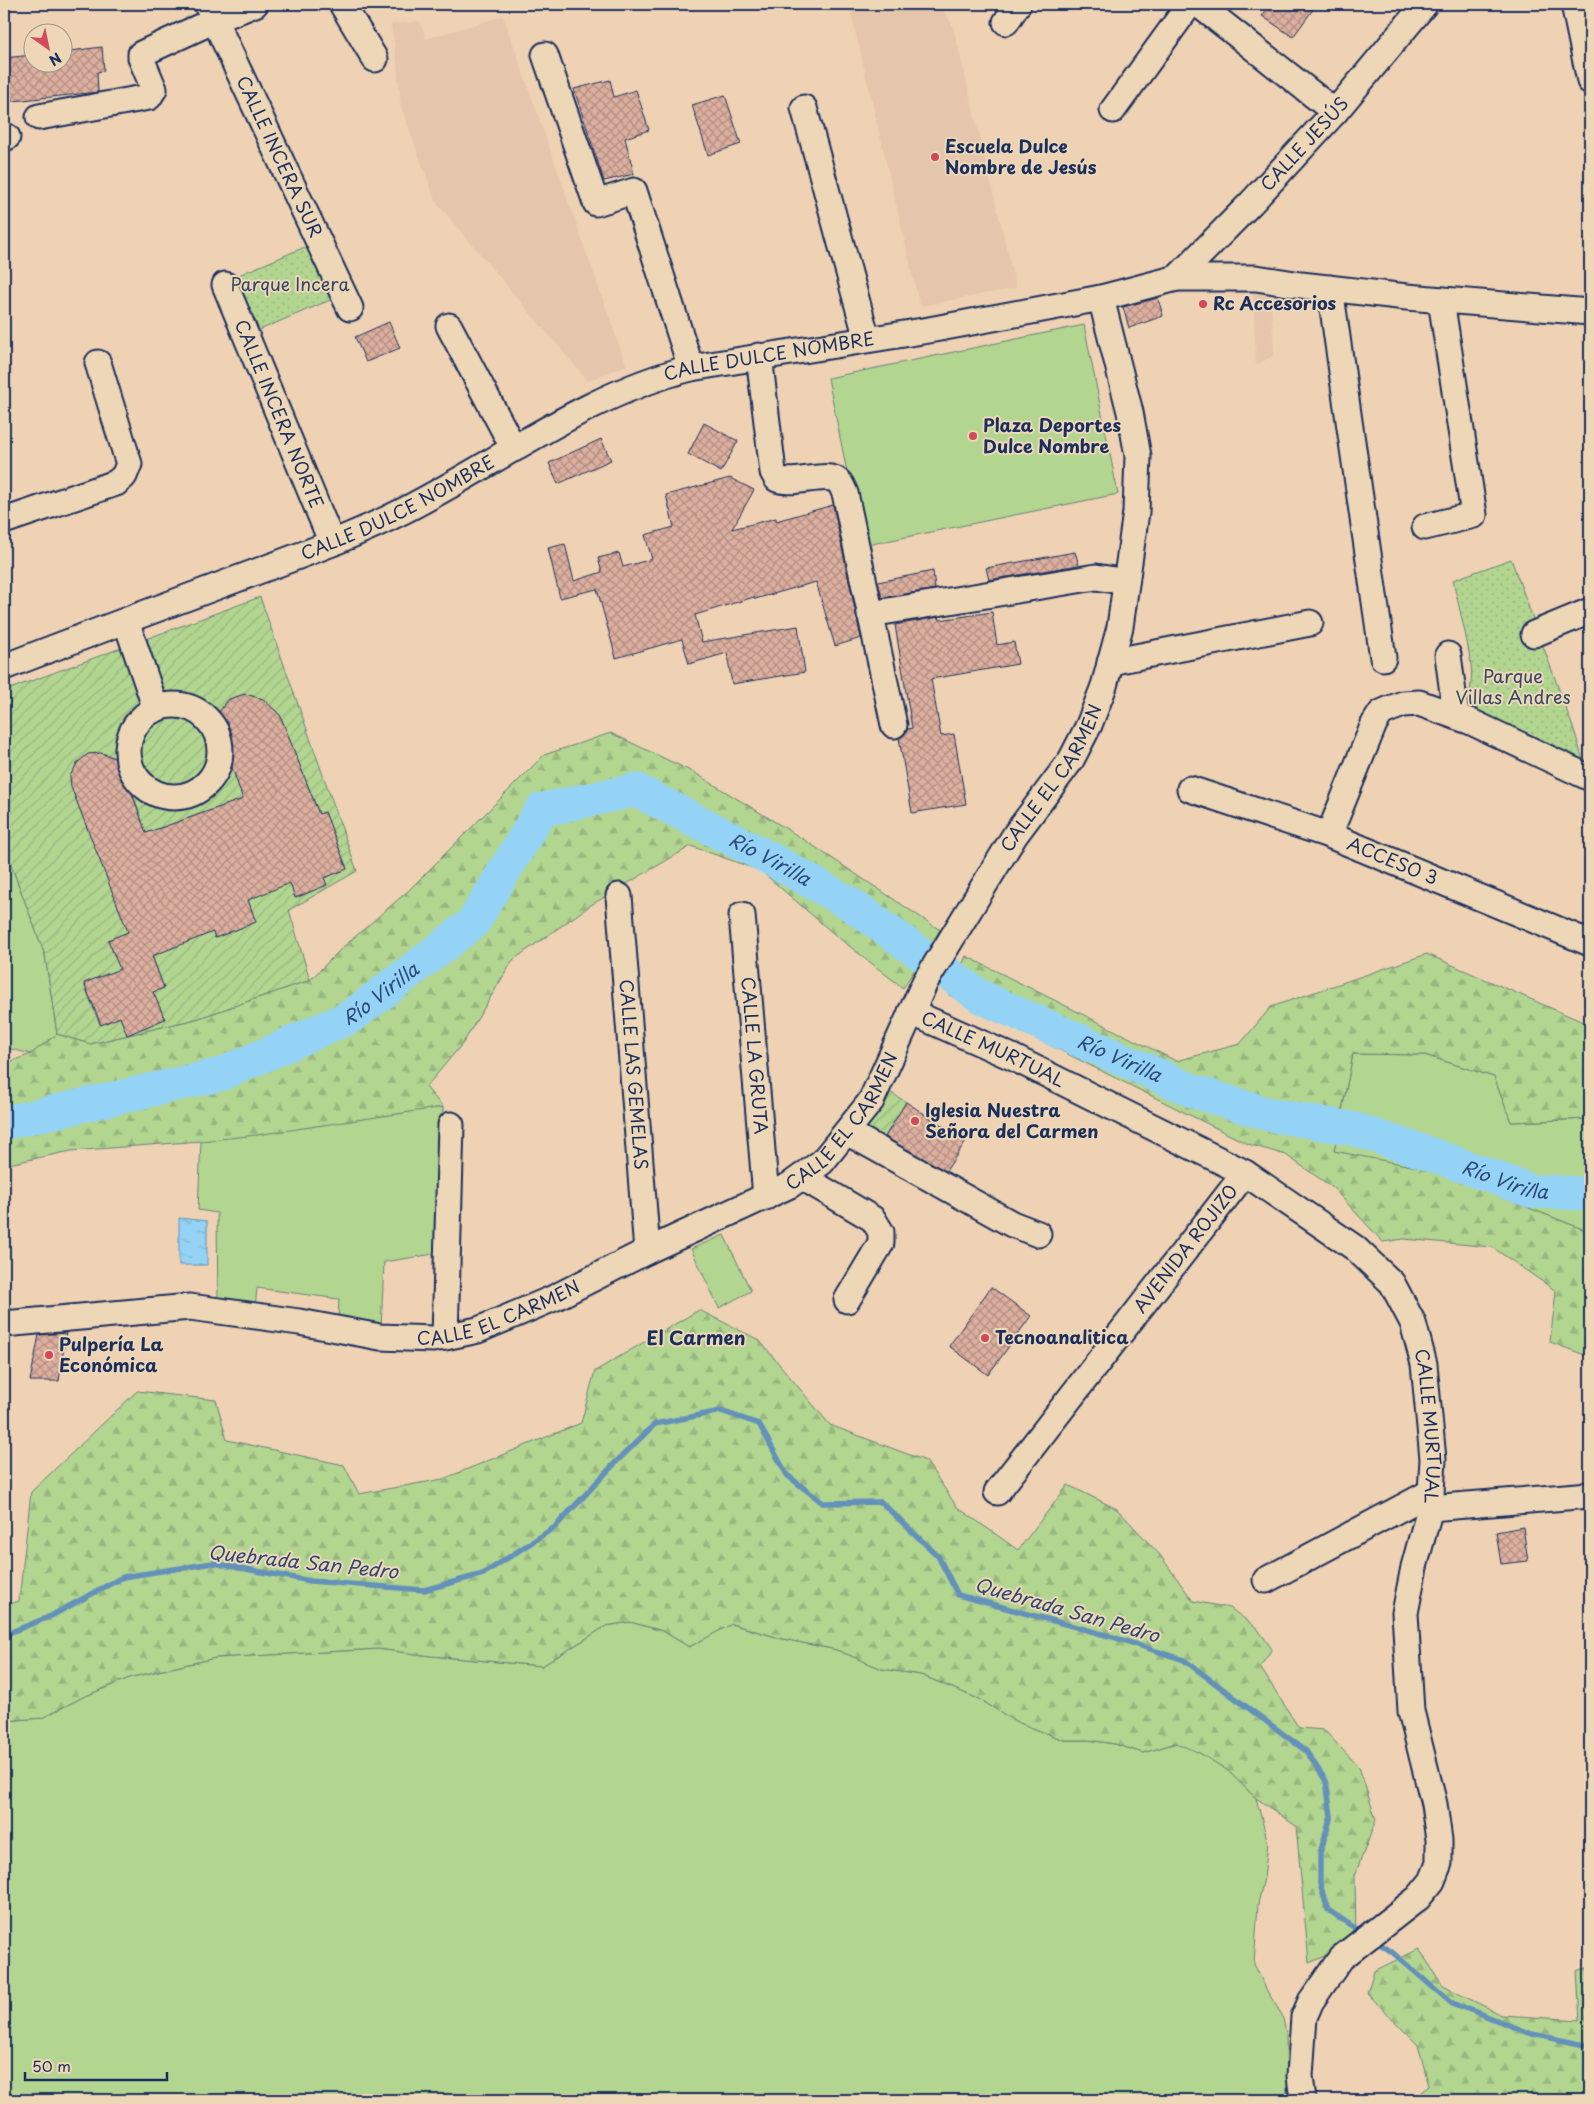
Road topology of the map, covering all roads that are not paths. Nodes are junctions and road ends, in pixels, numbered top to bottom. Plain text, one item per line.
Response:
1 (255, 4) edge
2 (342, 4) edge
3 (1190, 4) edge
4 (1198, 4) edge
5 (1425, 4) edge
6 (1574, 4) edge
7 (211, 12) edge
8 (545, 55) dead end
9 (375, 59) dead end
10 (1590, 82) edge
11 (804, 108) dead end
12 (1113, 110) dead end
13 (1335, 112) junction
14 (39, 117) dead end
15 (1177, 278) junction
16 (225, 285) dead end
17 (1330, 288) junction
18 (1101, 298) junction
19 (1441, 300) junction
20 (350, 308) dead end
21 (1590, 312) edge
22 (448, 326) dead end
23 (867, 339) junction
24 (759, 356) junction
25 (98, 363) dead end
26 (691, 368) junction
27 (514, 449) junction
28 (4, 521) edge
29 (1426, 526) dead end
30 (332, 543) junction
31 (1126, 582) junction
32 (1590, 611) edge
33 (870, 614) junction
34 (126, 621) junction
35 (1310, 623) dead end
36 (1534, 634) dead end
37 (1448, 655) dead end
38 (1384, 658) dead end
39 (1110, 662) junction
40 (4, 667) edge
41 (156, 709) dead end
42 (1456, 716) junction
43 (894, 725) dead end
44 (1590, 778) edge
45 (1190, 789) dead end
46 (1329, 835) junction
47 (619, 896) dead end
48 (742, 915) dead end
49 (1590, 943) edge
50 (912, 1012) junction
51 (451, 1125) dead end
52 (848, 1132) junction
53 (1245, 1173) junction
54 (802, 1177) junction
55 (766, 1197) junction
56 (1038, 1234) dead end
57 (647, 1251) junction
58 (847, 1300) dead end
59 (4, 1324) edge
60 (444, 1337) junction
61 (997, 1492) dead end
62 (1590, 1495) edge
63 (1430, 1500) junction
64 (1266, 1580) dead end
65 (1303, 2100) edge

1 - 7 street
2 - 9 street
3 - 12 street
4 - 13 street
5 - 13 street, CALLE JESÚS
6 - 10 street
7 - 14 street
7 - 20 street, CALLE INCERA SUR
8 - 26 street
11 - 23 street
13 - 15 street, CALLE JESÚS
15 - 17 street, CALLE DULCE NOMBRE
15 - 18 street, CALLE DULCE NOMBRE
16 - 30 street, CALLE INCERA NORTE
17 - 19 street, CALLE DULCE NOMBRE
17 - 38 street
18 - 23 street, CALLE DULCE NOMBRE
18 - 31 street, CALLE EL CARMEN
19 - 21 street, CALLE DULCE NOMBRE
19 - 29 street
22 - 27 street
23 - 24 street, CALLE DULCE NOMBRE
24 - 26 street, CALLE DULCE NOMBRE
24 - 33 street
25 - 28 street
26 - 27 street, CALLE DULCE NOMBRE
27 - 30 street, CALLE DULCE NOMBRE
30 - 34 street, CALLE DULCE NOMBRE
31 - 33 street
31 - 39 street, CALLE EL CARMEN
32 - 36 street
33 - 43 street
34 - 40 street, CALLE DULCE NOMBRE
34 - 41 street
35 - 39 street
37 - 42 street
39 - 50 street, CALLE EL CARMEN
42 - 44 street
42 - 46 street
45 - 46 street, ACCESO 3
46 - 49 street, ACCESO 3
47 - 57 street, CALLE LAS GEMELAS
48 - 55 street, CALLE LA GRUTA
50 - 52 street, CALLE EL CARMEN
50 - 53 street, CALLE MURTUAL
51 - 60 street
52 - 54 street, CALLE EL CARMEN
52 - 56 street
53 - 61 street, AVENIDA ROJIZO
53 - 63 street, CALLE MURTUAL
54 - 55 street, CALLE EL CARMEN
54 - 58 street
55 - 57 street, CALLE EL CARMEN
57 - 60 street, CALLE EL CARMEN
59 - 60 street, CALLE EL CARMEN
62 - 63 street
63 - 64 street
63 - 65 street, CALLE MURTUAL

